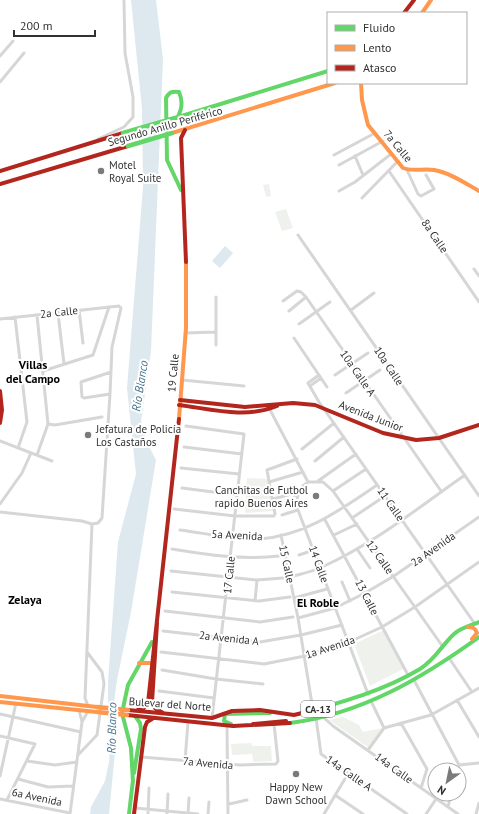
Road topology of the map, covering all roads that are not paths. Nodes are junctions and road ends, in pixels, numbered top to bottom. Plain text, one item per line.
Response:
1 (124, 0) edge
2 (414, 0) edge
3 (431, 0) edge
4 (405, 12) edge
5 (423, 12) edge
6 (13, 41) dead end
7 (24, 53) dead end
8 (0, 56) edge
9 (327, 71) edge
10 (0, 82) edge
11 (332, 84) edge
12 (361, 84) edge
13 (181, 104) junction
14 (197, 111) junction
15 (176, 118) junction
16 (185, 130) junction
17 (173, 133) junction
18 (373, 134) junction
19 (181, 138) junction
20 (381, 142) junction
21 (90, 144) junction
22 (334, 154) dead end
23 (389, 155) junction
24 (355, 156) junction
25 (397, 162) junction
26 (339, 165) dead end
27 (407, 170) junction
28 (0, 171) edge
29 (389, 171) junction
30 (363, 175) junction
31 (426, 175) dead end
32 (0, 184) edge
33 (181, 190) junction
34 (339, 191) dead end
35 (479, 191) edge
36 (362, 198) dead end
37 (298, 235) dead end
38 (474, 269) dead end
39 (479, 276) edge
40 (374, 293) dead end
41 (216, 297) dead end
42 (306, 297) junction
43 (283, 301) dead end
44 (479, 301) edge
45 (330, 302) dead end
46 (109, 307) junction
47 (289, 310) dead end
48 (351, 310) junction
49 (315, 311) junction
50 (79, 312) junction
51 (58, 313) junction
52 (37, 315) junction
53 (15, 317) junction
54 (0, 319) edge
55 (299, 324) dead end
56 (216, 332) junction
57 (185, 333) junction
58 (294, 338) dead end
59 (83, 343) dead end
60 (216, 345) dead end
61 (368, 353) dead end
62 (64, 364) junction
63 (352, 364) junction
64 (43, 370) junction
65 (380, 370) dead end
66 (111, 372) junction
67 (335, 375) dead end
68 (320, 376) junction
69 (182, 380) junction
70 (364, 381) junction
71 (244, 386) dead end
72 (327, 387) dead end
73 (0, 391) edge
74 (346, 393) dead end
75 (110, 394) junction
76 (180, 402) junction
77 (322, 407) junction
78 (269, 408) junction
79 (102, 417) dead end
80 (0, 420) edge
81 (334, 423) junction
82 (48, 424) junction
83 (479, 425) edge
84 (186, 426) dead end
85 (344, 437) junction
86 (404, 438) junction
87 (439, 438) junction
88 (0, 441) edge
89 (184, 447) dead end
90 (18, 448) junction
91 (302, 449) dead end
92 (31, 453) junction
93 (242, 454) junction
94 (356, 454) junction
95 (37, 455) junction
96 (297, 459) junction
97 (52, 461) dead end
98 (316, 461) dead end
99 (181, 468) dead end
100 (366, 469) junction
101 (303, 472) junction
102 (240, 474) junction
103 (465, 475) junction
104 (318, 481) junction
105 (269, 482) junction
106 (308, 482) junction
107 (377, 485) junction
108 (182, 488) dead end
109 (333, 491) junction
110 (441, 491) junction
111 (237, 495) junction
112 (297, 496) junction
113 (385, 496) junction
114 (479, 496) edge
115 (273, 499) junction
116 (0, 504) edge
117 (344, 507) junction
118 (174, 509) dead end
119 (298, 510) junction
120 (0, 512) edge
121 (282, 515) dead end
122 (235, 516) junction
123 (479, 517) edge
124 (352, 518) junction
125 (401, 519) junction
126 (325, 520) junction
127 (92, 524) junction
128 (357, 524) junction
129 (306, 529) junction
130 (180, 530) dead end
131 (281, 535) junction
132 (334, 535) junction
133 (233, 536) junction
134 (369, 542) junction
135 (172, 549) dead end
136 (357, 549) junction
137 (314, 550) junction
138 (426, 554) junction
139 (299, 555) dead end
140 (279, 556) dead end
141 (345, 556) junction
142 (230, 557) junction
143 (479, 562) edge
144 (321, 568) junction
145 (370, 568) dead end
146 (171, 571) dead end
147 (394, 576) junction
148 (229, 577) junction
149 (290, 577) junction
150 (283, 578) dead end
151 (257, 580) junction
152 (342, 582) dead end
153 (447, 584) junction
154 (327, 589) junction
155 (172, 592) dead end
156 (365, 593) junction
157 (290, 597) dead end
158 (226, 598) junction
159 (294, 598) junction
160 (350, 600) junction
161 (256, 601) junction
162 (415, 607) junction
163 (335, 608) junction
164 (156, 609) junction
165 (165, 611) dead end
166 (293, 617) dead end
167 (223, 618) junction
168 (298, 618) junction
169 (477, 623) edge
170 (342, 625) junction
171 (382, 627) junction
172 (163, 631) dead end
173 (301, 635) junction
174 (479, 637) edge
175 (221, 638) junction
176 (153, 640) junction
177 (349, 642) junction
178 (444, 648) junction
179 (87, 652) junction
180 (161, 652) dead end
181 (305, 656) junction
182 (219, 658) junction
183 (449, 658) junction
184 (139, 663) junction
185 (153, 663) junction
186 (96, 665) junction
187 (421, 668) junction
188 (86, 669) junction
189 (162, 670) dead end
190 (408, 675) junction
191 (216, 679) junction
192 (414, 680) junction
193 (263, 684) dead end
194 (479, 688) edge
195 (159, 690) dead end
196 (472, 692) junction
197 (368, 694) junction
198 (0, 696) edge
199 (85, 698) junction
200 (214, 698) junction
201 (457, 700) junction
202 (371, 701) junction
203 (0, 702) edge
204 (16, 703) junction
205 (81, 705) junction
206 (360, 705) junction
207 (88, 708) junction
208 (80, 710) junction
209 (313, 710) junction
210 (134, 711) junction
211 (127, 713) junction
212 (0, 714) edge
213 (166, 714) junction
214 (294, 714) junction
215 (431, 715) junction
216 (14, 716) junction
217 (135, 716) junction
218 (323, 716) junction
219 (155, 718) junction
220 (212, 718) junction
221 (316, 718) junction
222 (82, 722) junction
223 (188, 722) junction
224 (298, 722) junction
225 (401, 723) junction
226 (143, 724) junction
227 (274, 724) junction
228 (227, 726) junction
229 (384, 728) junction
230 (81, 732) junction
231 (0, 736) edge
232 (479, 737) edge
233 (9, 738) junction
234 (79, 741) junction
235 (87, 745) junction
236 (130, 745) junction
237 (138, 750) junction
238 (368, 750) junction
239 (78, 755) junction
240 (0, 756) edge
241 (5, 757) junction
242 (141, 757) junction
243 (27, 761) junction
244 (185, 761) junction
245 (77, 762) junction
246 (457, 762) edge
247 (479, 763) edge
248 (467, 764) edge
249 (228, 765) junction
250 (349, 772) junction
251 (0, 776) edge
252 (138, 777) junction
253 (18, 779) junction
254 (133, 782) junction
255 (73, 786) junction
256 (150, 788) dead end
257 (421, 788) junction
258 (427, 792) edge
259 (168, 794) dead end
260 (335, 794) junction
261 (189, 798) dead end
262 (0, 799) edge
263 (7, 800) junction
264 (247, 800) dead end
265 (209, 802) dead end
266 (434, 802) edge
267 (440, 802) edge
268 (449, 802) edge
269 (479, 803) edge
270 (229, 804) junction
271 (448, 807) junction
272 (135, 808) junction
273 (148, 809) junction
274 (68, 813) edge
275 (167, 813) edge
276 (129, 814) edge
277 (134, 814) edge
278 (148, 814) edge
279 (188, 814) edge
280 (198, 814) edge
281 (208, 814) edge
282 (228, 814) edge
283 (324, 814) edge
284 (363, 814) edge
285 (407, 814) edge
286 (426, 814) edge
287 (458, 814) edge
288 (476, 814) edge

1 - 21 street
2 - 4 main road
3 - 5 main road
6 - 8 street
7 - 10 street
9 - 14 main road, Segundo Anillo Periférico
11 - 16 main road, Segundo Anillo Periférico
12 - 18 main road, 7a Calle
13 - 14 main road
13 - 15 main road
13 - 33 main road
14 - 15 main road, Segundo Anillo Periférico
15 - 21 main road, Segundo Anillo Periférico, bridge
16 - 17 main road, Segundo Anillo Periférico
16 - 19 main road, 19 Calle
17 - 19 main road
17 - 32 main road, Segundo Anillo Periférico, bridge
18 - 20 main road, 7a Calle
18 - 22 street
19 - 33 main road, 19 Calle
20 - 23 main road, 7a Calle
20 - 24 street
21 - 28 main road, Segundo Anillo Periférico
23 - 25 main road, 7a Calle
23 - 30 street
24 - 26 street
24 - 30 street
25 - 27 main road, 7a Calle
25 - 29 street
27 - 31 street
27 - 35 main road, 7a Calle
29 - 36 street
29 - 44 street, 8a Calle
30 - 34 street
33 - 57 main road, 19 Calle
37 - 48 street, 10a Calle
38 - 39 street
40 - 48 street
41 - 56 street
42 - 43 street
42 - 47 street
42 - 49 street, 10a Calle A
45 - 49 street
46 - 50 street, 2a Calle
46 - 62 street
46 - 66 street, 2a Calle
48 - 87 street, 10a Calle
49 - 55 street
49 - 63 street, 10a Calle A
50 - 51 street, 2a Calle
50 - 59 street
51 - 52 street, 2a Calle
51 - 62 street
52 - 53 street, 2a Calle
52 - 64 street
53 - 54 street, 2a Calle
53 - 90 street
56 - 57 street
56 - 60 street
57 - 69 main road, 19 Calle
58 - 68 street
61 - 63 street
62 - 64 street
63 - 67 street
63 - 70 street, 10a Calle A
64 - 82 street
65 - 70 street
66 - 75 street
66 - 75 street
68 - 72 street
68 - 77 street, 11 Calle
69 - 71 street
69 - 76 main road, 19 Calle
70 - 74 street
70 - 86 street, 10a Calle A
73 - 80 main road
75 - 127 street
76 - 78 main road, Avenida Junior
76 - 164 main road, 19 Calle
77 - 78 main road, Avenida Junior
77 - 81 street, 11 Calle
77 - 86 main road, Avenida Junior
78 - 96 street
79 - 82 street
81 - 85 street, 11 Calle
81 - 91 street
82 - 95 street
83 - 87 main road, Avenida Junior
84 - 93 street, 17 Calle
85 - 94 street, 11 Calle
85 - 98 street
86 - 87 main road, Avenida Junior
86 - 110 street, 10a Calle A
87 - 103 street, 10a Calle
88 - 90 street
89 - 93 street
90 - 92 street
92 - 95 street
92 - 116 street
93 - 102 street, 17 Calle
94 - 100 street, 11 Calle
94 - 104 street
95 - 97 street
96 - 101 street
96 - 105 street
99 - 102 street
100 - 107 street, 11 Calle
100 - 109 street
101 - 105 street
101 - 106 street
102 - 111 street, 17 Calle
103 - 110 street
103 - 114 street, 10a Calle
104 - 106 street
104 - 109 street, 12 Calle
105 - 115 street
106 - 112 street
107 - 113 street, 11 Calle
107 - 117 street, 5a Avenida
108 - 111 street
109 - 117 street, 12 Calle
110 - 125 street
111 - 122 street, 17 Calle
112 - 115 street
112 - 119 street, 14 Calle
113 - 124 street
113 - 125 street, 11 Calle
115 - 122 street
117 - 124 street, 12 Calle
117 - 126 street, 5a Avenida
118 - 122 street
119 - 121 street
119 - 129 street, 14 Calle
120 - 127 street
122 - 133 street, 17 Calle
123 - 138 street, 2a Avenida
124 - 128 street, 12 Calle
125 - 134 street
125 - 138 street, 11 Calle
126 - 129 street, 5a Avenida
126 - 132 street, 13 Calle
127 - 179 street
128 - 132 street
128 - 134 street, 12 Calle
129 - 131 street, 5a Avenida
129 - 137 street, 14 Calle
130 - 133 street, 5a Avenida
131 - 133 street, 5a Avenida
131 - 149 street, 15 Calle
132 - 141 street, 13 Calle
133 - 142 street, 17 Calle
134 - 136 street
134 - 147 street, 12 Calle
135 - 142 street
136 - 141 street
136 - 145 street
137 - 139 street
137 - 144 street, 14 Calle
138 - 147 street, 2a Avenida
138 - 153 street, 11 Calle
140 - 142 street
141 - 144 street
141 - 156 street, 13 Calle
142 - 148 street, 17 Calle
143 - 153 street, 1a Avenida
144 - 149 street
144 - 154 street, 14 Calle
146 - 148 street
147 - 156 street, 2a Avenida
147 - 162 street, 12 Calle
148 - 151 street
148 - 158 street, 17 Calle
149 - 159 street, 15 Calle
150 - 151 street
151 - 161 street
152 - 160 street
153 - 162 street, 1a Avenida
153 - 169 street, 11 Calle
154 - 159 street
154 - 163 street, 14 Calle
155 - 158 street
156 - 160 street, 2a Avenida
156 - 171 street, 13 Calle
157 - 161 street
158 - 161 street
158 - 167 street, 17 Calle
159 - 168 street, 15 Calle
160 - 163 street, 2a Avenida
162 - 171 street, 1a Avenida
162 - 178 street, 12 Calle
163 - 168 street, 2a Avenida
163 - 170 street, 14 Calle
164 - 176 main road, 19 Calle
164 - 185 main road, 19 Calle
165 - 167 street
166 - 167 street
167 - 175 street, 17 Calle
168 - 173 street, 15 Calle
169 - 178 main road, Bulevar del Norte / CA-13
170 - 173 street, 2a Avenida A
170 - 177 street, 14 Calle
171 - 177 street, 1a Avenida
171 - 190 street, 13 Calle
172 - 175 street, 2a Avenida A
173 - 175 street, 2a Avenida A
173 - 181 street, 15 Calle
174 - 183 main road, Bulevar del Norte / CA-13
175 - 182 street, 17 Calle
176 - 184 main road
176 - 185 main road, 19 Calle
177 - 181 street, 1a Avenida
177 - 197 street, 14 Calle
178 - 187 main road, Bulevar del Norte / CA-13
179 - 186 street
179 - 188 street
180 - 182 street, 1a Avenida
181 - 182 street, 1a Avenida
181 - 209 street, 15 Calle
182 - 191 street, 17 Calle
183 - 192 main road, Bulevar del Norte / CA-13
183 - 196 street
184 - 185 main road
184 - 236 main road
185 - 210 main road, 19 Calle
185 - 213 main road, 19 Calle
186 - 188 street
186 - 235 street
187 - 190 main road, Bulevar del Norte / CA-13
187 - 206 main road
188 - 199 street
189 - 191 street
190 - 197 main road, Bulevar del Norte / CA-13
191 - 193 street
191 - 200 street, 17 Calle
192 - 202 main road, Bulevar del Norte / CA-13
192 - 215 street
194 - 196 street
195 - 200 street
196 - 201 street
197 - 209 main road, Bulevar del Norte / CA-13
198 - 205 main road, Bulevar del Norte / CA-13
199 - 205 street
199 - 207 street
200 - 220 street, 17 Calle
201 - 215 street
201 - 232 street
202 - 206 main road, Bulevar del Norte / CA-13
202 - 229 street
203 - 204 main road, Bulevar del Norte / CA-13
204 - 208 main road, Bulevar del Norte / CA-13
204 - 216 street
205 - 207 main road, Bulevar del Norte / CA-13
206 - 218 main road, Bulevar del Norte / CA-13
207 - 208 main road, Bulevar del Norte / CA-13
207 - 211 main road, Bulevar del Norte / CA-13, bridge
207 - 222 street
208 - 222 street
209 - 214 main road, Bulevar del Norte / CA-13
210 - 211 main road, Bulevar del Norte / CA-13
210 - 213 main road, Bulevar del Norte / CA-13
211 - 217 main road, Bulevar del Norte / CA-13
212 - 216 street
213 - 220 main road, Bulevar del Norte / CA-13
214 - 220 main road, Bulevar del Norte / CA-13
214 - 224 main road
215 - 225 street
215 - 246 street
216 - 230 street
216 - 233 street
217 - 219 main road, Bulevar del Norte / CA-13
217 - 226 main road
218 - 221 main road, Bulevar del Norte / CA-13
218 - 238 street, 14a Calle
219 - 223 main road, Bulevar del Norte / CA-13
219 - 226 main road
221 - 224 main road, Bulevar del Norte / CA-13
221 - 250 street, 14a Calle A
222 - 230 street
223 - 228 main road, Bulevar del Norte / CA-13
223 - 244 street
224 - 227 main road, Bulevar del Norte / CA-13
225 - 229 street
225 - 257 street
226 - 237 main road
226 - 242 main road
227 - 228 main road, Bulevar del Norte / CA-13
227 - 249 street, 7a Avenida
228 - 249 street
229 - 238 street, 14a Calle
230 - 234 street
231 - 233 street
233 - 241 street
233 - 243 street
234 - 235 street
234 - 239 street
235 - 239 street
236 - 237 main road
236 - 254 main road
237 - 252 main road
237 - 254 main road
238 - 257 street, 14a Calle
239 - 245 street
240 - 241 street
241 - 251 street
242 - 244 street, 7a Avenida
242 - 252 main road
243 - 245 street
243 - 253 street
244 - 249 street, 7a Avenida
245 - 255 street
247 - 248 street
249 - 270 street
250 - 260 street
250 - 285 street, 14a Calle A
252 - 272 main road
253 - 255 street
253 - 263 street
254 - 276 main road
255 - 274 street
256 - 273 street
257 - 258 street, 14a Calle
259 - 275 street
260 - 283 street
260 - 284 street
261 - 279 street
262 - 263 street, 6a Avenida
263 - 274 street, 6a Avenida
264 - 270 street
265 - 281 street
266 - 286 street
267 - 271 street, 14a Calle
268 - 271 street
269 - 288 street
270 - 282 street
271 - 287 street, 14a Calle
272 - 273 street
272 - 277 main road
273 - 275 street
273 - 278 street
275 - 279 street
279 - 280 street

